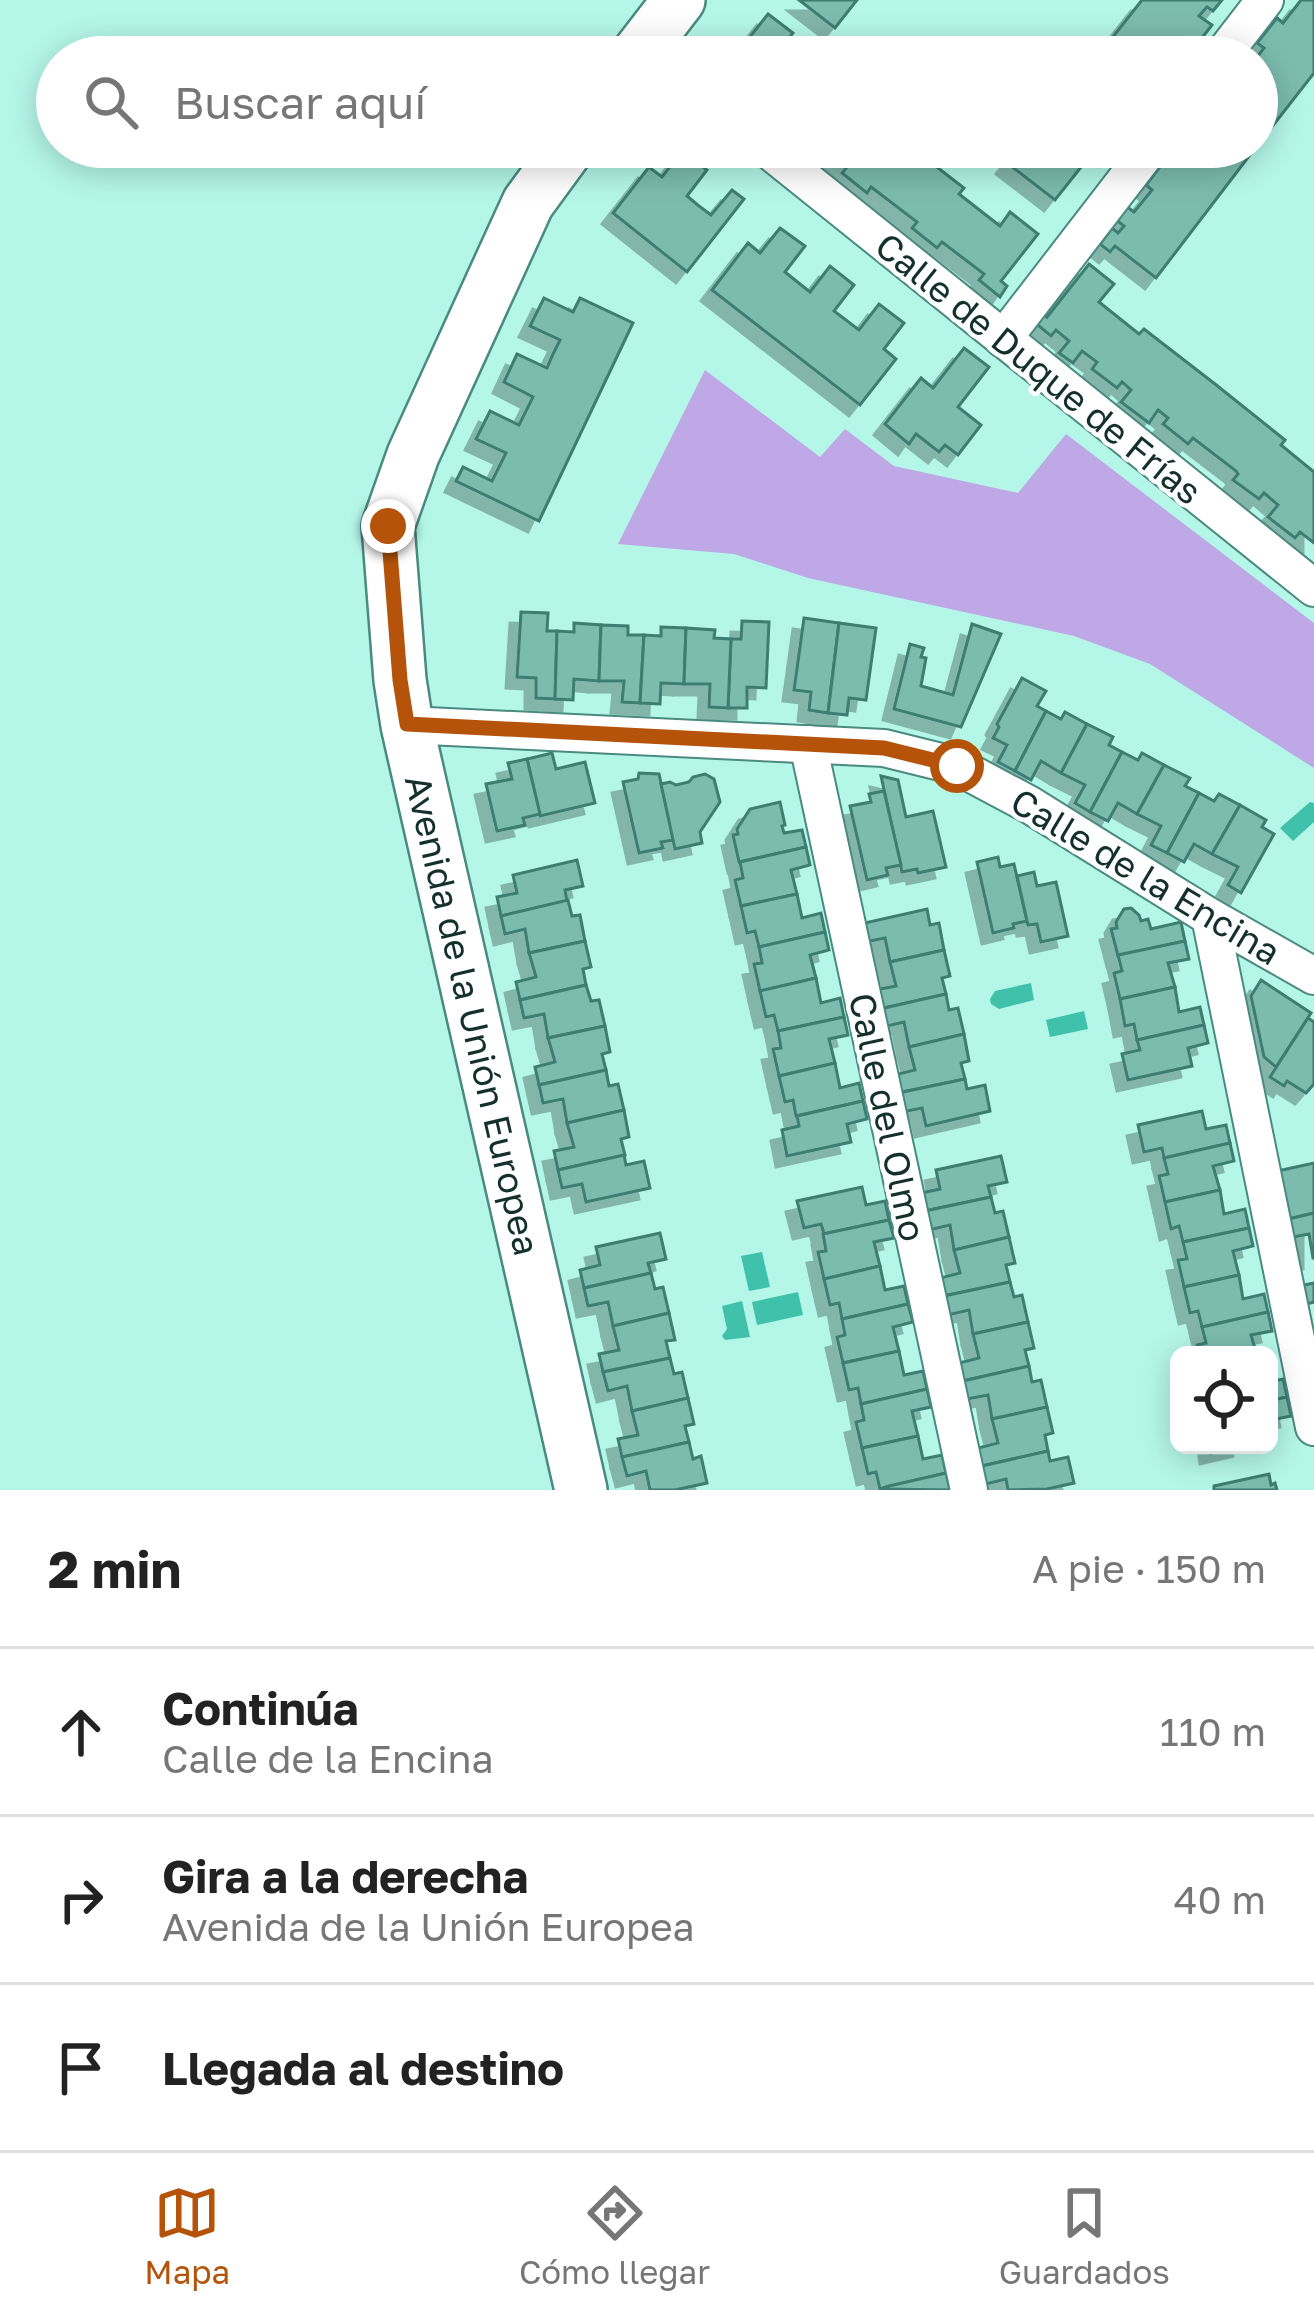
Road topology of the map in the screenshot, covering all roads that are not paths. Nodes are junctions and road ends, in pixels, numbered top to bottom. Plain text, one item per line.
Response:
1 (679, 0) edge
2 (1265, 0) edge
3 (655, 36) edge
4 (1237, 36) edge
5 (554, 168) edge
6 (791, 168) edge
7 (1135, 168) edge
8 (1003, 338) junction
9 (1314, 588) edge
10 (407, 724) junction
11 (808, 744) junction
12 (1210, 917) junction
13 (1314, 976) edge
14 (1314, 1427) edge
15 (581, 1490) edge
16 (969, 1490) edge

1 - 3 street
2 - 4 street
5 - 10 street, Avenida de la Unión Europea
6 - 8 street, Calle de Duque de Frías
7 - 8 street
8 - 9 street, Calle de Duque de Frías
10 - 11 street, Calle de la Encina
10 - 15 street, Avenida de la Unión Europea
11 - 12 street, Calle de la Encina
11 - 16 street, Calle del Olmo
12 - 13 street, Calle de la Encina
12 - 14 street

